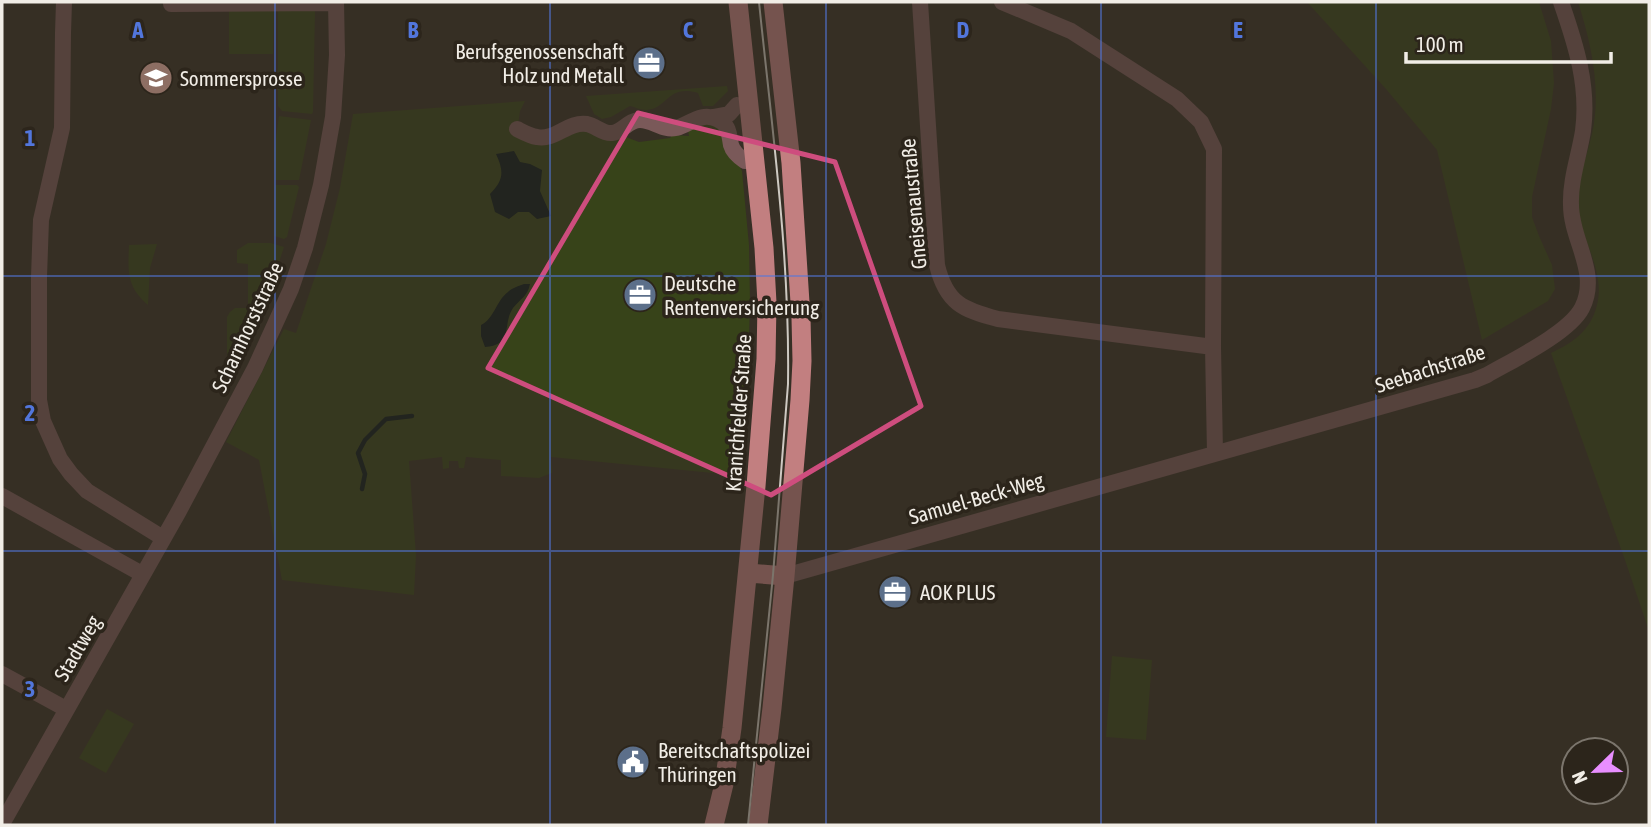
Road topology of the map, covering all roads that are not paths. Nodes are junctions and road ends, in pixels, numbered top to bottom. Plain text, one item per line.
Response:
1 (64, 2) edge
2 (336, 2) edge
3 (738, 2) edge
4 (773, 2) edge
5 (920, 2) edge
6 (1002, 2) edge
7 (1561, 2) edge
8 (171, 4) dead end
9 (737, 105) dead end
10 (713, 117) junction
11 (517, 129) dead end
12 (745, 161) dead end
13 (1213, 347) junction
14 (1215, 453) junction
15 (2, 496) edge
16 (163, 538) junction
17 (145, 570) junction
18 (748, 573) junction
19 (785, 576) junction
20 (2, 674) edge
21 (66, 709) junction
22 (2, 824) edge
23 (714, 825) edge
24 (758, 825) edge

1 - 16 street
2 - 8 street, Scharnhorststraße
2 - 16 street, Scharnhorststraße
3 - 18 main road, Kranichfelder Straße
4 - 19 main road
5 - 13 street, Gneisenaustraße
6 - 13 street
7 - 14 street, Seebachstraße
9 - 10 street
10 - 11 street
10 - 12 street
13 - 14 street
14 - 19 street, Samuel-Beck-Weg
15 - 17 street
16 - 17 street, Scharnhorststraße
17 - 21 street, Stadtweg
18 - 19 main road, Samuel-Beck-Weg
18 - 23 main road, Kranichfelder Straße
19 - 24 main road
20 - 21 street
21 - 22 street, Stadtweg

